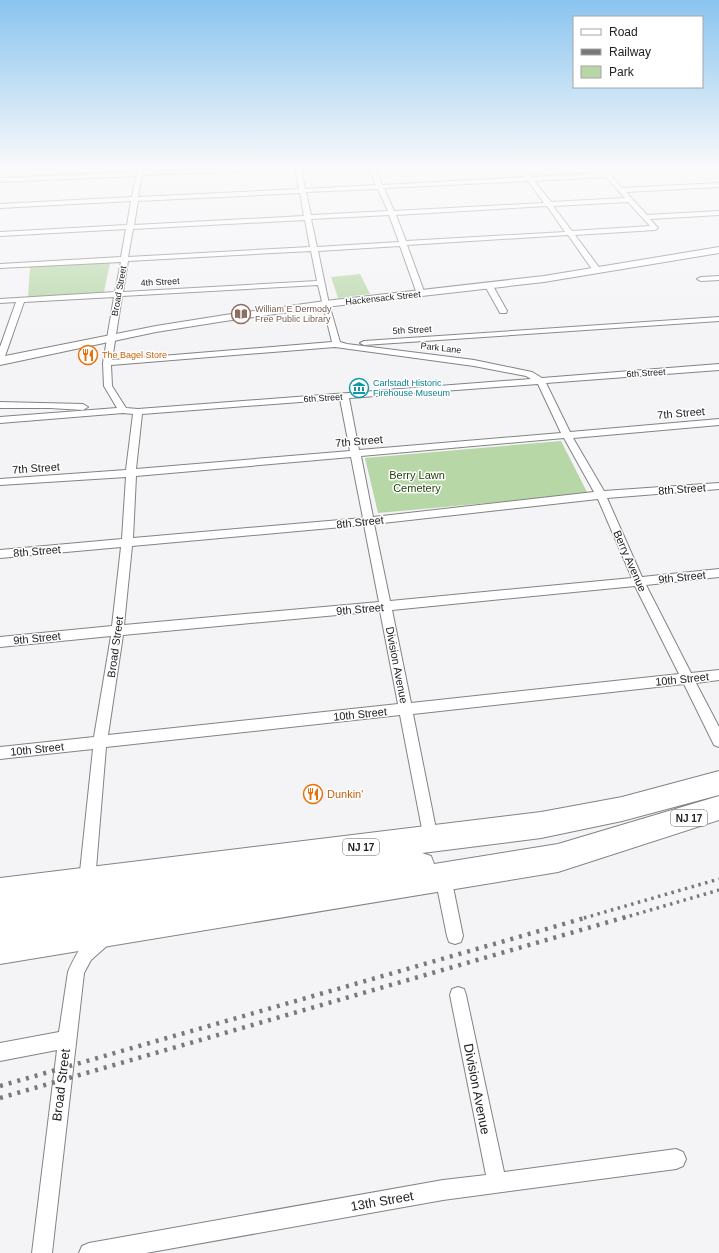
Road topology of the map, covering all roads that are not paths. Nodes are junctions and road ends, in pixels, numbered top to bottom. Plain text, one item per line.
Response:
1 (140, 226) edge
2 (310, 226) edge
3 (398, 226) edge
4 (565, 226) edge
5 (654, 226) edge
6 (130, 227) junction
7 (570, 233) junction
8 (0, 234) edge
9 (404, 242) junction
10 (314, 249) junction
11 (719, 250) edge
12 (125, 258) junction
13 (0, 266) edge
14 (597, 270) junction
15 (719, 278) edge
16 (701, 279) dead end
17 (321, 283) junction
18 (489, 286) junction
19 (119, 294) junction
20 (421, 294) junction
21 (21, 300) junction
22 (0, 301) edge
23 (325, 304) junction
24 (503, 311) dead end
25 (719, 319) edge
26 (111, 339) junction
27 (337, 344) junction
28 (0, 360) edge
29 (107, 363) junction
30 (719, 367) edge
31 (541, 381) junction
32 (344, 396) junction
33 (0, 405) edge
34 (123, 410) junction
35 (138, 412) junction
36 (0, 420) edge
37 (719, 422) edge
38 (567, 435) junction
39 (355, 454) junction
40 (131, 473) junction
41 (0, 482) edge
42 (719, 486) edge
43 (601, 495) junction
44 (368, 521) junction
45 (127, 542) junction
46 (0, 554) edge
47 (719, 573) edge
48 (639, 582) junction
49 (385, 607) junction
50 (118, 630) junction
51 (0, 642) edge
52 (719, 674) edge
53 (688, 678) junction
54 (406, 709) junction
55 (719, 741) edge
56 (100, 742) junction
57 (0, 753) edge
58 (719, 783) edge
59 (719, 808) edge
60 (659, 827) junction
61 (431, 839) junction
62 (443, 877) junction
63 (87, 881) junction
64 (0, 892) edge
65 (0, 919) edge
66 (112, 930) junction
67 (455, 936) dead end
68 (0, 949) edge
69 (458, 995) dead end
70 (67, 1039) junction
71 (0, 1052) edge
72 (676, 1159) dead end
73 (496, 1183) junction
74 (42, 1253) edge
75 (89, 1253) edge

1 - 6 street
2 - 10 street
3 - 9 street
4 - 7 street
5 - 7 street
6 - 8 street
6 - 12 street, Broad Street
7 - 9 street
7 - 14 street
9 - 10 street
9 - 20 street
10 - 12 street
10 - 17 street
11 - 14 main road, Hackensack Street
12 - 13 street
12 - 19 street, Broad Street
14 - 18 main road, Hackensack Street
15 - 16 street
17 - 19 street, 4th Street
17 - 23 street
18 - 20 main road, Hackensack Street
18 - 24 street
19 - 21 street, 4th Street
19 - 26 street, Broad Street
20 - 23 main road, Hackensack Street
21 - 22 street, 4th Street
21 - 28 street
23 - 26 main road, Hackensack Street
23 - 27 street
25 - 27 street, 5th Street
26 - 28 main road, Hackensack Street
26 - 29 street, Broad Street
27 - 29 street, 5th Street
27 - 31 street, Park Lane
29 - 34 street, Broad Street
30 - 31 street, 6th Street
31 - 32 street, 6th Street
31 - 38 street, Berry Avenue
32 - 35 street, 6th Street
32 - 39 street, Division Avenue
33 - 34 street
34 - 35 street, 6th Street
34 - 36 street, 6th Street
35 - 40 street, Broad Street
37 - 38 street, 7th Street
38 - 39 street, 7th Street
38 - 43 street, Berry Avenue
39 - 40 street, 7th Street
39 - 44 street, Division Avenue
40 - 41 street, 7th Street
40 - 45 street, Broad Street
42 - 43 street, 8th Street
43 - 44 street, 8th Street
43 - 48 street, Berry Avenue
44 - 45 street, 8th Street
44 - 49 street, Division Avenue
45 - 46 street, 8th Street
45 - 50 street, Broad Street
47 - 48 street, 9th Street
48 - 49 street, 9th Street
48 - 53 street, Berry Avenue
49 - 50 street, 9th Street
49 - 54 street, Division Avenue
50 - 51 street, 9th Street
50 - 56 street, Broad Street
52 - 53 street, 10th Street
53 - 54 street, 10th Street
53 - 55 street, Berry Avenue
54 - 56 street, 10th Street
54 - 61 street, Division Avenue
56 - 57 street, 10th Street
56 - 63 street, Broad Street
58 - 61 highway, NJ 17
59 - 60 highway, NJ 17
60 - 62 highway
60 - 65 highway, NJ 17
61 - 63 highway, NJ 17
62 - 66 highway
62 - 67 street
63 - 64 highway, NJ 17
66 - 68 highway
66 - 70 street, Broad Street
69 - 73 street, Division Avenue
70 - 71 street
70 - 74 street, Broad Street
72 - 73 street, 13th Street
73 - 75 street, 13th Street

